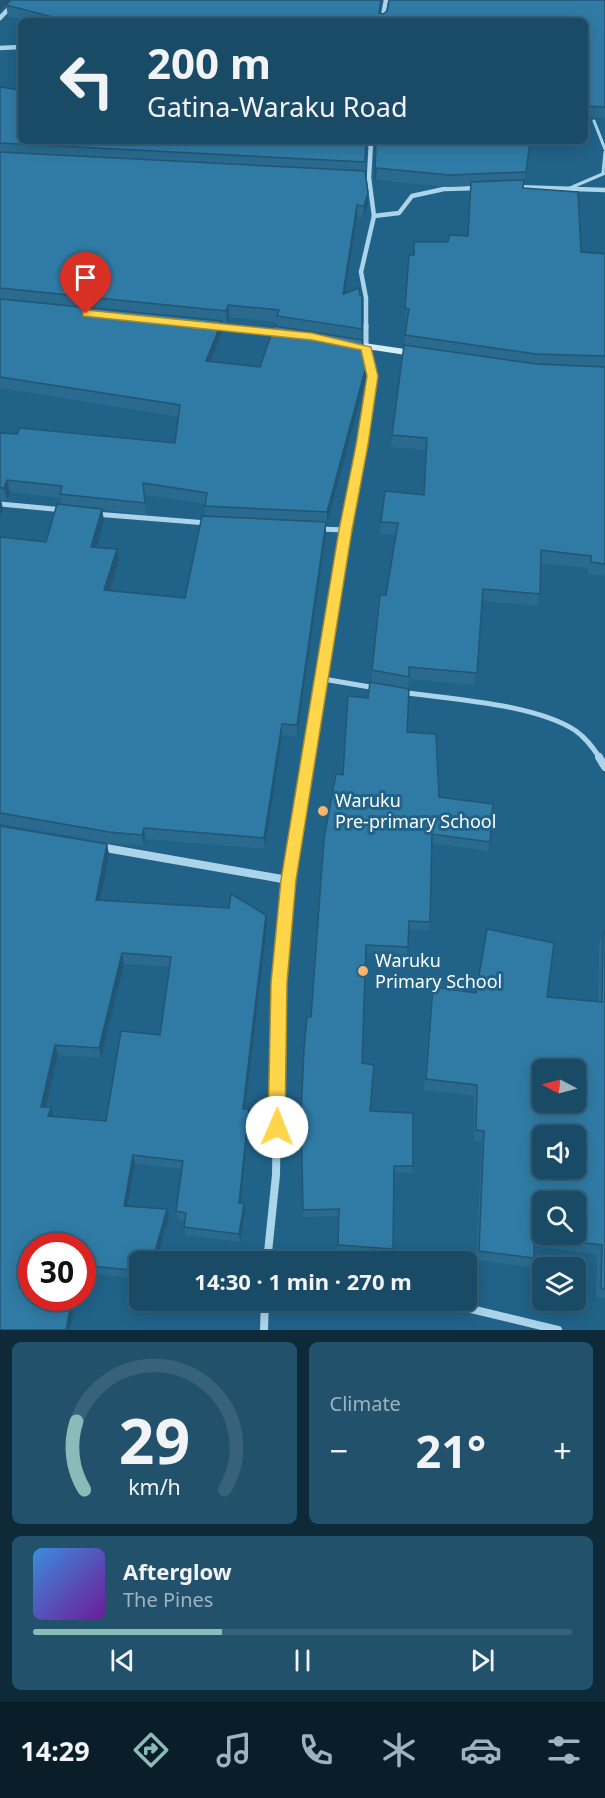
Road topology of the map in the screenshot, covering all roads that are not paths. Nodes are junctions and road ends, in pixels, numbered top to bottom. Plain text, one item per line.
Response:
1 (17, 0) edge
2 (386, 0) edge
3 (0, 18) edge
4 (383, 18) edge
5 (18, 47) edge
6 (0, 48) edge
7 (594, 122) edge
8 (371, 144) edge
9 (605, 150) edge
10 (604, 173) edge
11 (357, 177) edge
12 (369, 178) junction
13 (486, 188) edge
14 (508, 188) edge
15 (570, 188) junction
16 (605, 190) edge
17 (374, 216) junction
18 (194, 324) edge
19 (300, 335) edge
20 (334, 341) edge
21 (366, 347) junction
22 (425, 355) edge
23 (0, 504) edge
24 (68, 511) edge
25 (90, 514) edge
26 (216, 524) edge
27 (310, 528) edge
28 (345, 530) junction
29 (323, 679) junction
30 (379, 688) edge
31 (391, 690) edge
32 (605, 767) edge
33 (92, 846) edge
34 (288, 880) junction
35 (269, 1251) edge
36 (477, 1310) edge
37 (265, 1311) edge
38 (264, 1330) edge
39 (558, 1330) edge

1 - 3 street
2 - 4 street
5 - 6 street
7 - 9 lane
8 - 12 street
9 - 10 lane
10 - 15 lane
11 - 12 street
12 - 17 street
13 - 17 street
14 - 15 street
15 - 16 street
17 - 21 street
18 - 19 street
20 - 21 street
21 - 22 street
21 - 28 street
23 - 24 street
25 - 26 street
27 - 28 street
28 - 29 street
29 - 30 street
29 - 34 street
31 - 32 street
33 - 34 street
34 - 35 street
36 - 39 street
37 - 38 street

